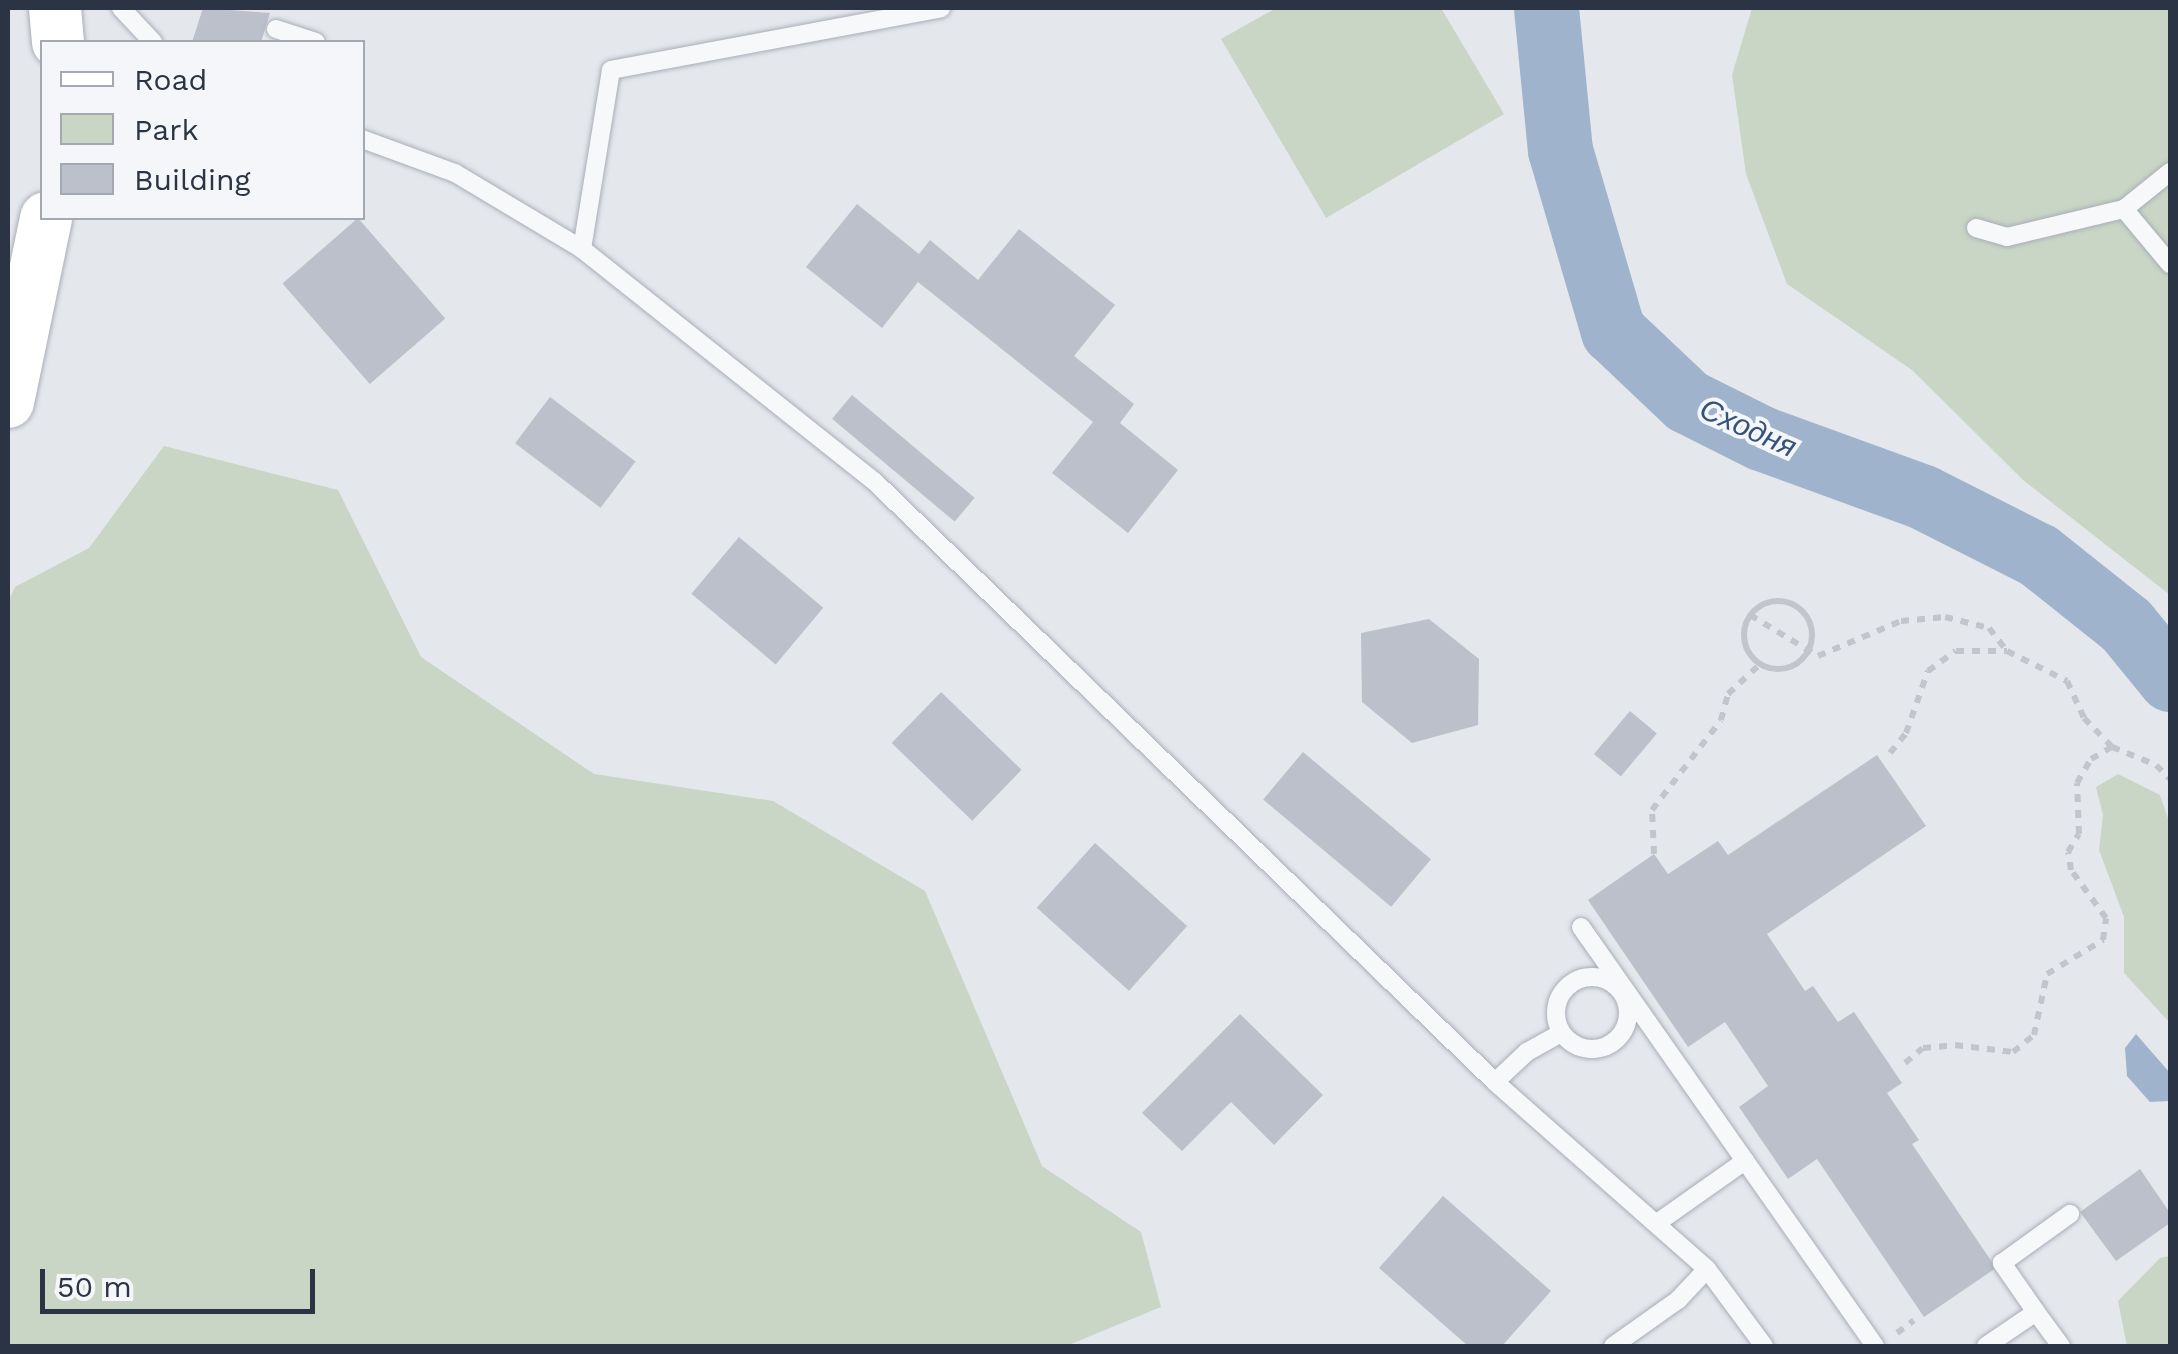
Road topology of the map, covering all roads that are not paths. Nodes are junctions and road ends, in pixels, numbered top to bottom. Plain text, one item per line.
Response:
1 (55, 8) edge
2 (121, 8) edge
3 (942, 8) edge
4 (276, 29) dead end
5 (58, 40) edge
6 (151, 40) edge
7 (310, 40) edge
8 (365, 140) edge
9 (2170, 172) edge
10 (2124, 209) junction
11 (46, 220) edge
12 (1976, 228) dead end
13 (582, 248) junction
14 (2170, 264) edge
15 (8, 402) edge
16 (1581, 927) dead end
17 (1626, 992) junction
18 (1560, 1034) junction
19 (1495, 1082) junction
20 (1745, 1161) junction
21 (2070, 1214) dead end
22 (1658, 1223) junction
23 (1707, 1269) junction
24 (2036, 1312) junction
25 (1612, 1346) edge
26 (1764, 1346) edge
27 (1875, 1346) edge
28 (1986, 1346) edge
29 (2061, 1346) edge

1 - 5 main road
2 - 6 lane
3 - 13 lane
4 - 7 lane
8 - 13 lane
9 - 10 lane
10 - 12 lane
10 - 14 lane
11 - 15 main road
13 - 19 lane
16 - 17 lane
17 - 18 lane
17 - 18 lane
17 - 20 lane
18 - 19 lane
19 - 22 lane
20 - 22 lane
20 - 27 lane
21 - 24 lane
22 - 23 lane
23 - 25 lane
23 - 26 lane
24 - 28 lane
24 - 29 lane

